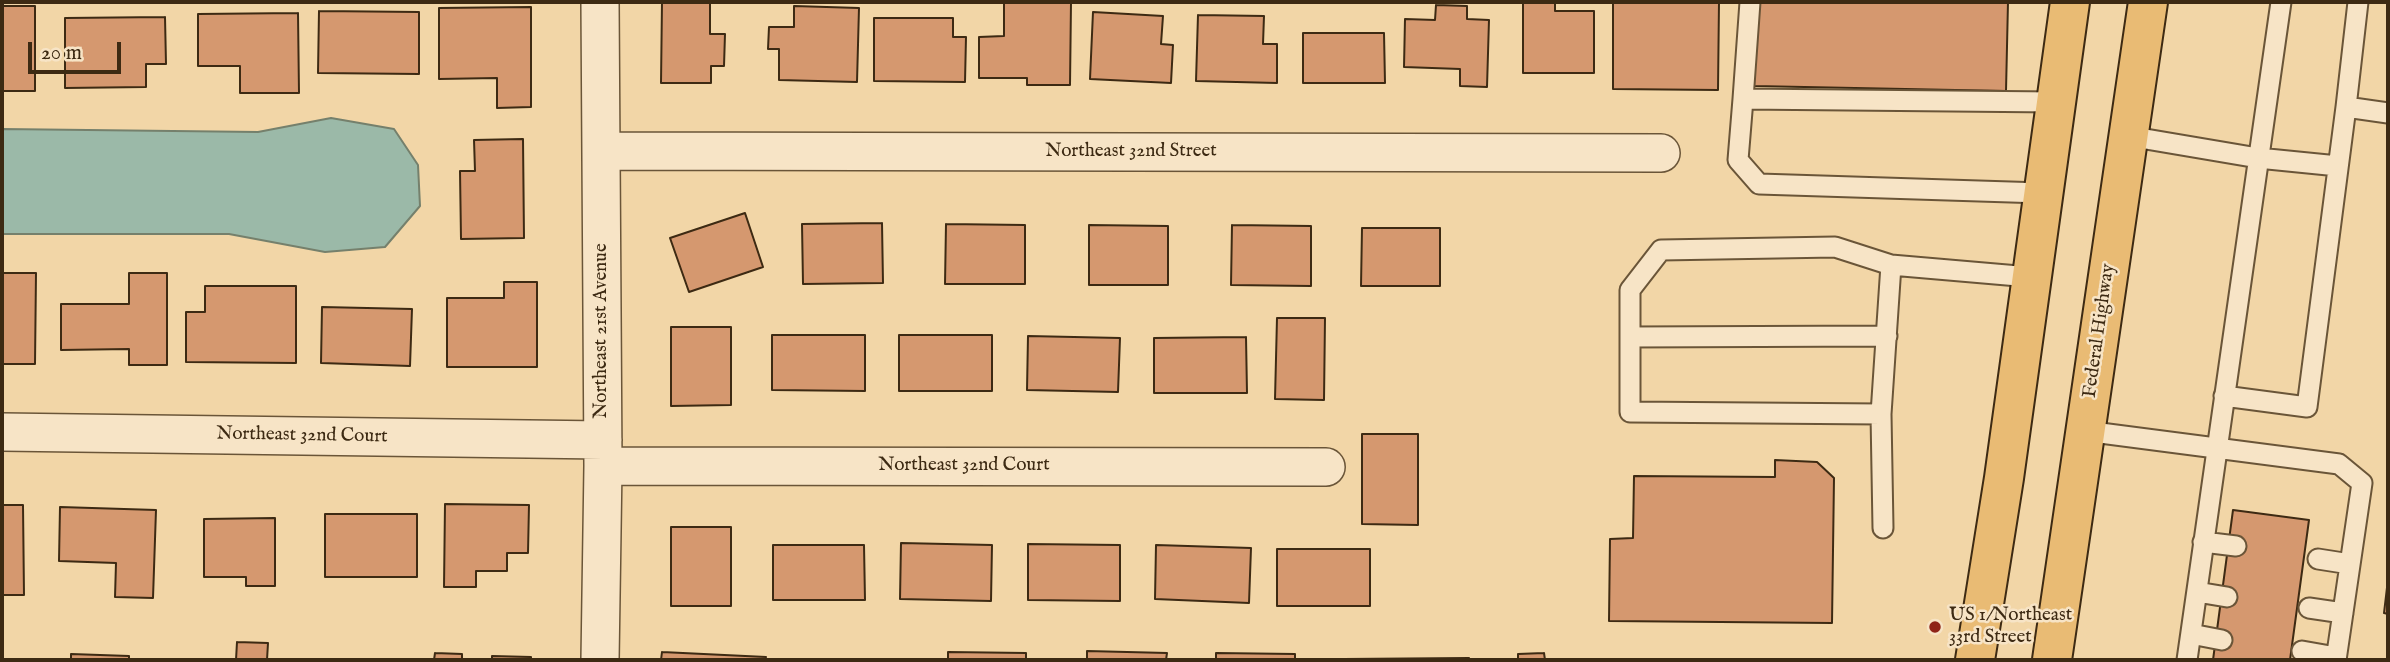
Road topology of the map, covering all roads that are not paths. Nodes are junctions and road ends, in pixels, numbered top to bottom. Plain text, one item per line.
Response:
1 (600, 2) edge
2 (1750, 2) edge
3 (2070, 2) edge
4 (2148, 2) edge
5 (2281, 2) edge
6 (2358, 2) edge
7 (1743, 99) junction
8 (2055, 102) junction
9 (2346, 107) junction
10 (2388, 113) edge
11 (2128, 136) junction
12 (601, 151) junction
13 (1661, 153) dead end
14 (2258, 158) junction
15 (2338, 166) junction
16 (2042, 193) junction
17 (1891, 265) junction
18 (2030, 277) junction
19 (1886, 336) junction
20 (1630, 337) junction
21 (2224, 396) junction
22 (1881, 414) junction
23 (2085, 431) junction
24 (2, 432) edge
25 (2216, 449) junction
26 (603, 453) junction
27 (1326, 467) dead end
28 (1883, 528) dead end
29 (2203, 542) junction
30 (2236, 546) dead end
31 (2318, 559) dead end
32 (2350, 564) junction
33 (2197, 593) junction
34 (2227, 597) dead end
35 (2309, 608) dead end
36 (2343, 613) junction
37 (2191, 634) junction
38 (2222, 640) dead end
39 (2302, 651) dead end
40 (2336, 659) edge
41 (600, 660) edge
42 (1975, 660) edge
43 (2052, 660) edge
44 (2188, 660) edge

1 - 12 street, Northeast 21st Avenue
2 - 7 lane
3 - 8 main road
4 - 11 main road, Federal Highway
5 - 14 lane
6 - 9 lane
7 - 8 lane
7 - 16 lane
8 - 16 main road
9 - 10 lane
9 - 15 lane
11 - 14 lane
11 - 23 main road, Federal Highway
12 - 13 street, Northeast 32nd Street
12 - 26 street, Northeast 21st Avenue
14 - 15 lane
14 - 21 lane
15 - 21 lane
16 - 18 main road
17 - 18 lane
17 - 19 lane
17 - 20 lane
18 - 42 main road
19 - 20 lane
19 - 22 lane
20 - 22 lane
21 - 25 lane
22 - 28 lane
23 - 25 lane
23 - 43 main road, Federal Highway
24 - 26 street, Northeast 32nd Court
25 - 29 lane
25 - 32 lane
26 - 27 street, Northeast 32nd Court
26 - 41 street, Northeast 21st Avenue
29 - 30 lane
29 - 33 lane
31 - 32 lane
32 - 36 lane
33 - 34 lane
33 - 37 lane
35 - 36 lane
36 - 40 lane
37 - 38 lane
37 - 44 lane
39 - 40 lane

